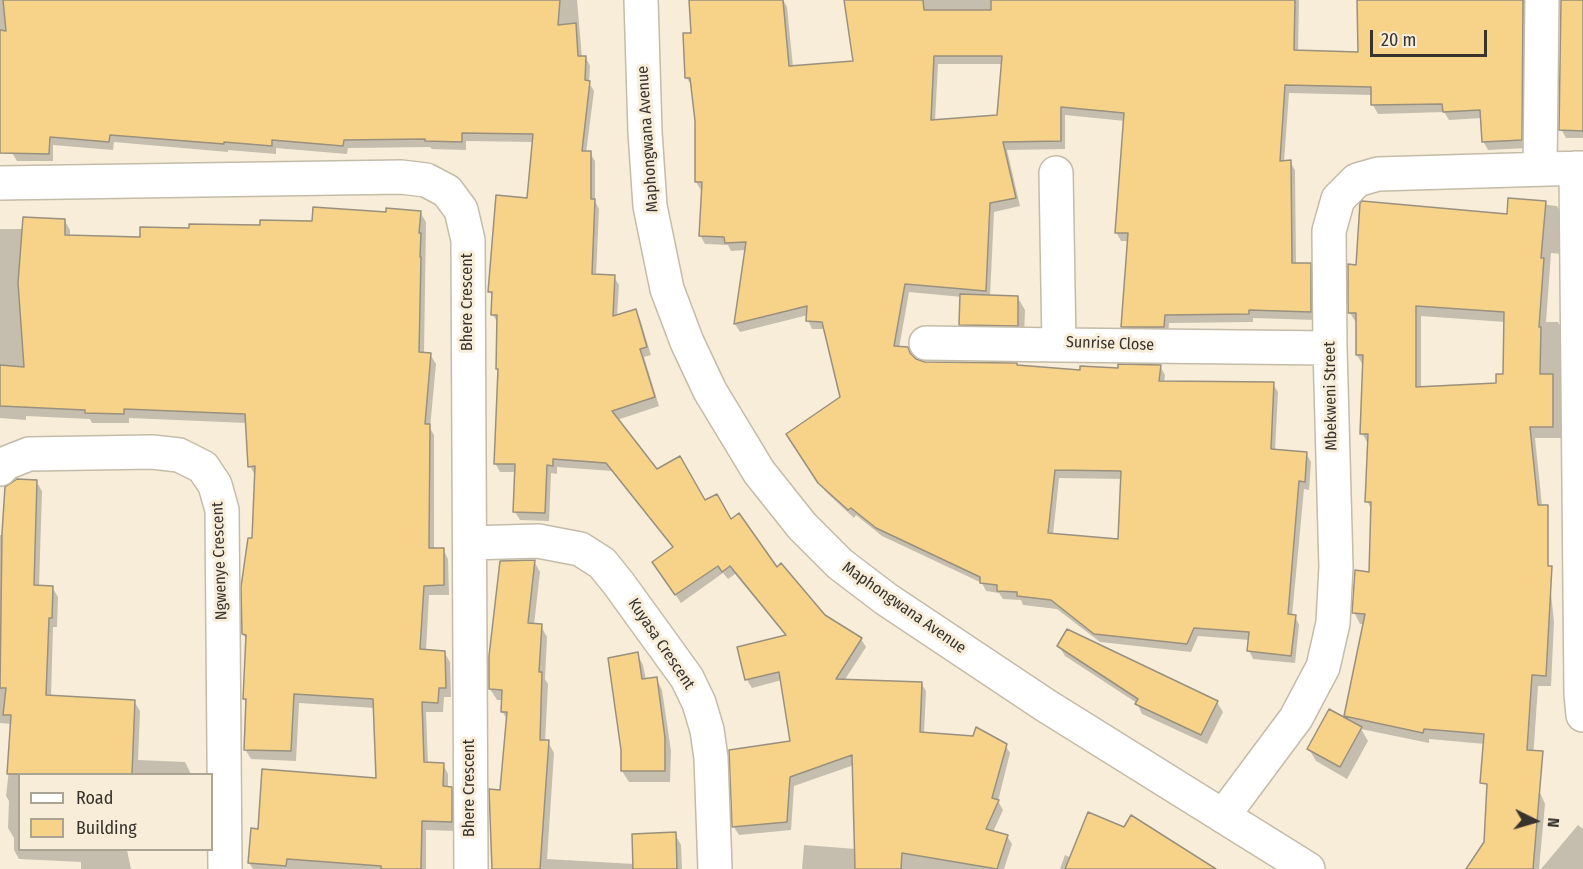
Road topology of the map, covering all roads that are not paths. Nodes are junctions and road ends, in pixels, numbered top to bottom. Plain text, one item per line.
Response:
1 (640, 0) edge
2 (1542, 0) edge
3 (1580, 168) edge
4 (1540, 169) junction
5 (1056, 172) dead end
6 (0, 183) edge
7 (926, 343) dead end
8 (1059, 345) junction
9 (1330, 348) junction
10 (0, 469) edge
11 (470, 543) junction
12 (1583, 715) edge
13 (1223, 816) junction
14 (225, 869) edge
15 (471, 869) edge
16 (715, 869) edge
17 (1308, 869) edge

1 - 13 street, Maphongwana Avenue
2 - 4 street
3 - 4 street, Mbekweni Street
3 - 12 street
4 - 9 street, Mbekweni Street
5 - 8 street, Sunrise Close
6 - 11 street, Bhere Crescent
7 - 8 street
8 - 9 street, Sunrise Close
9 - 13 street, Mbekweni Street
10 - 14 street, Ngwenye Crescent
11 - 15 street, Bhere Crescent
11 - 16 street, Kuyasa Crescent
13 - 17 street, Maphongwana Avenue

